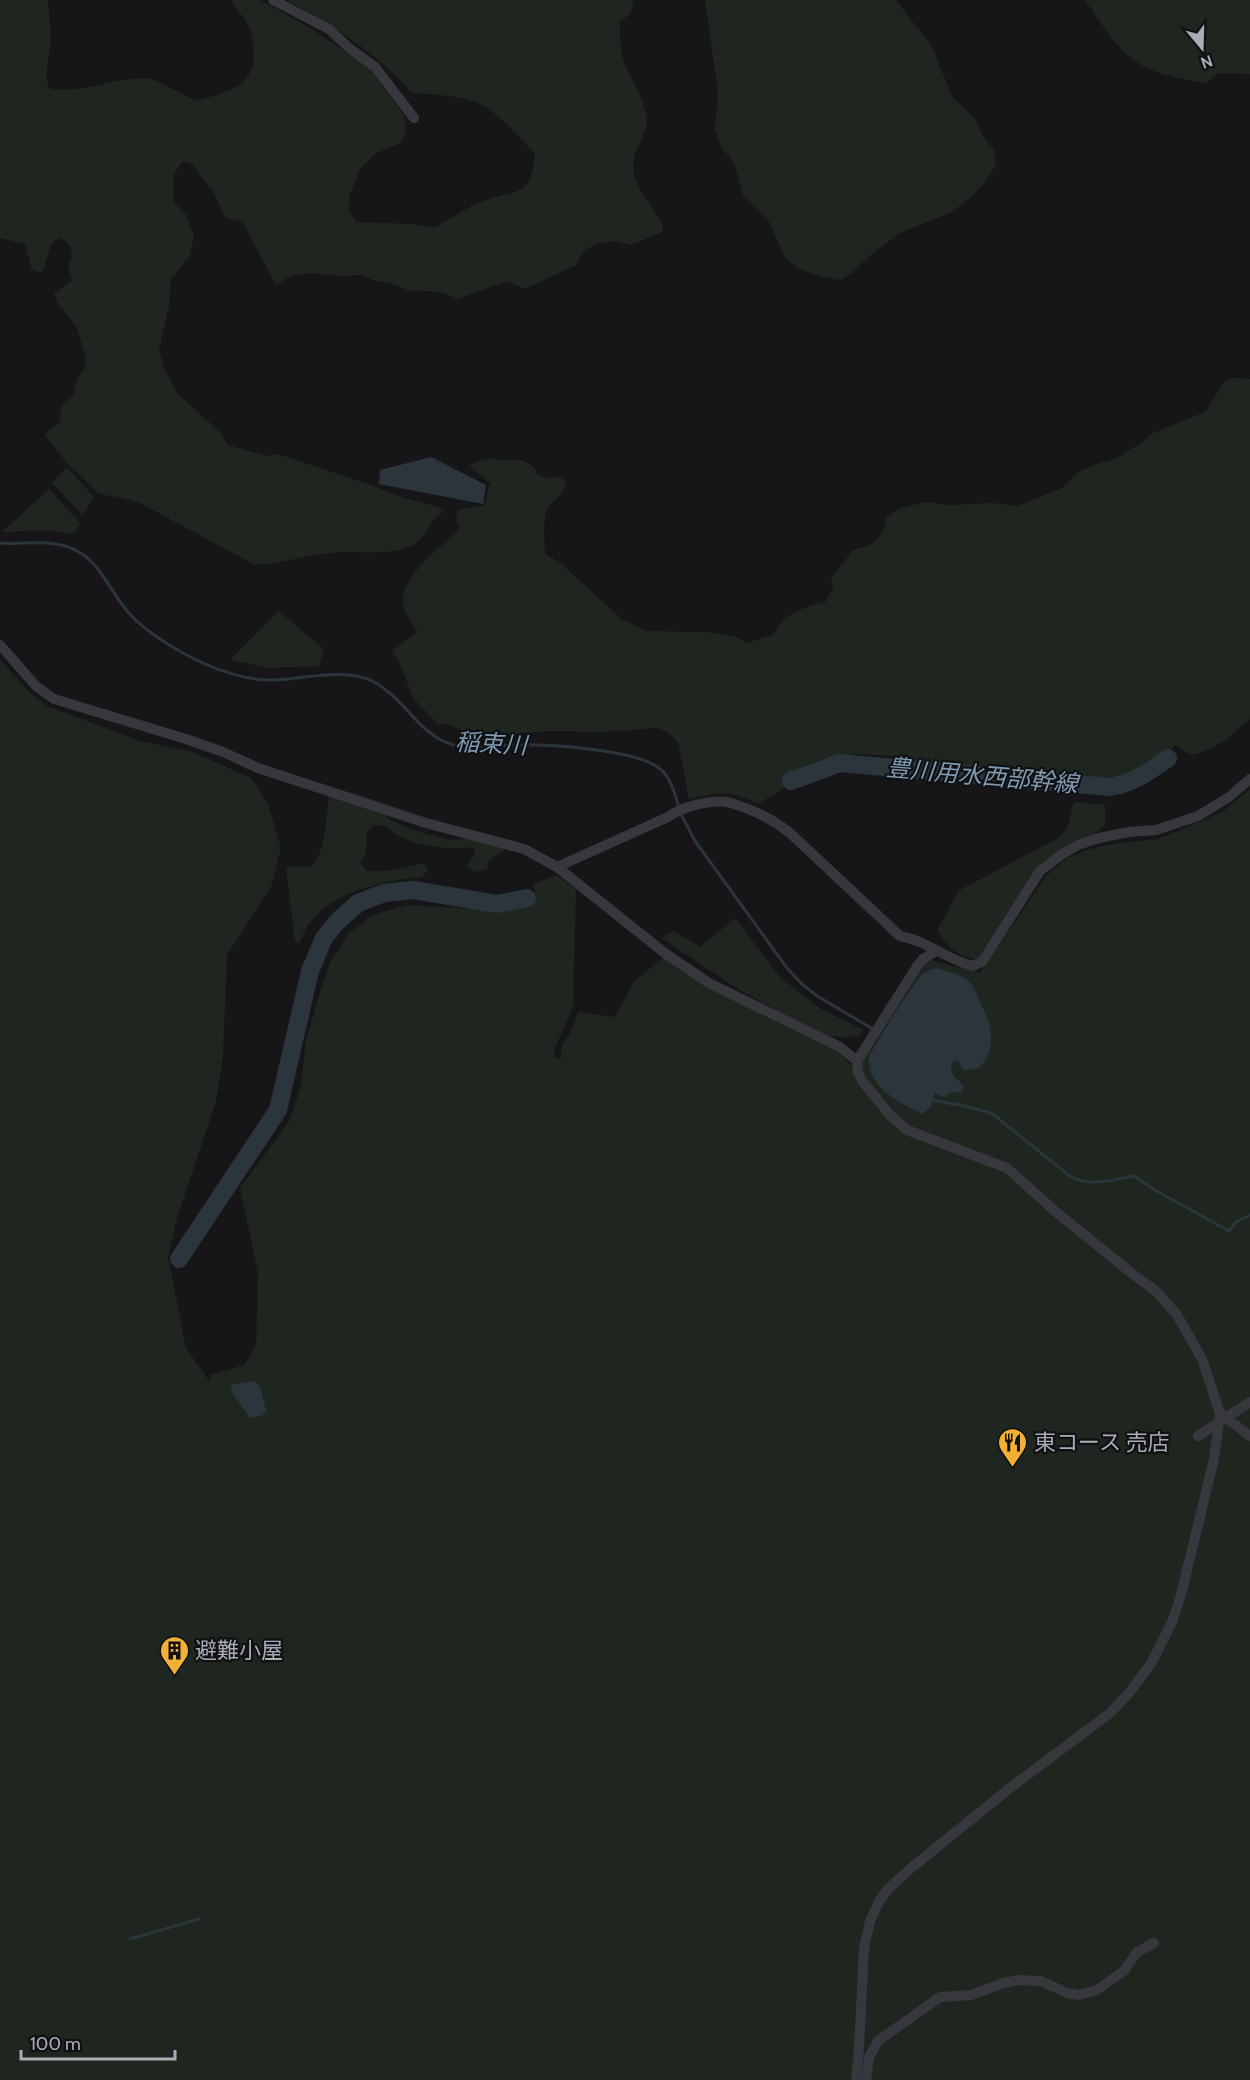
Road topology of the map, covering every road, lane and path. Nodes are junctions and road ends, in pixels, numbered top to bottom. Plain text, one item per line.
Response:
1 (273, 0) edge
2 (414, 118) dead end
3 (0, 645) edge
4 (1250, 779) edge
5 (557, 867) junction
6 (936, 951) junction
7 (857, 1061) junction
8 (1250, 1402) edge
9 (1220, 1414) junction
10 (1198, 1436) dead end
11 (1250, 1436) edge
12 (1154, 1943) dead end
13 (856, 2080) edge
14 (866, 2080) edge

1 - 2 street
3 - 5 street
4 - 6 street
5 - 6 street
5 - 7 street
6 - 7 street
7 - 9 street
8 - 10 street, bridge
9 - 11 street
9 - 13 street
12 - 14 street

